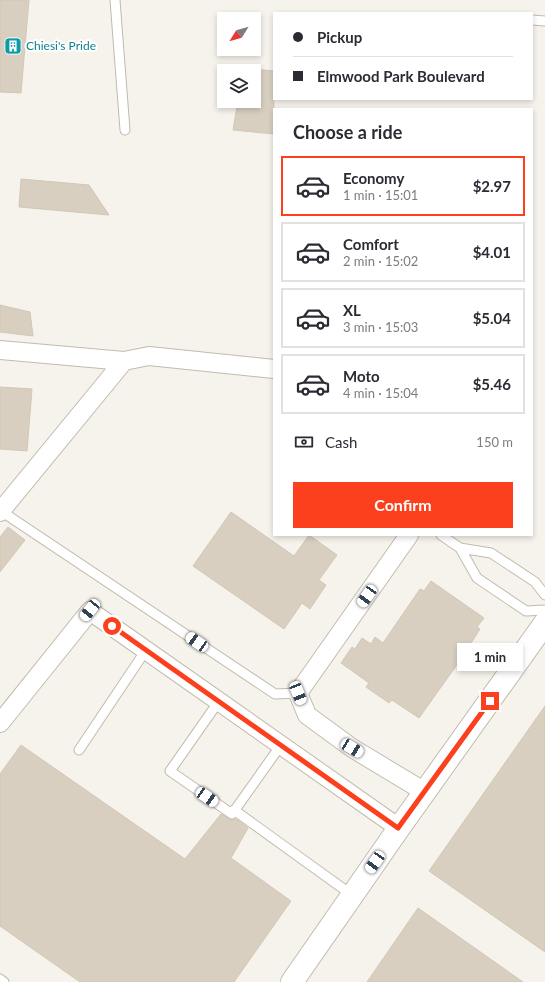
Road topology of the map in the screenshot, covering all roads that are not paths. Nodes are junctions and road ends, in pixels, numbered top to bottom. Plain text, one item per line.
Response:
1 (115, 0) edge
2 (533, 20) edge
3 (545, 21) edge
4 (125, 130) dead end
5 (0, 350) edge
6 (124, 361) junction
7 (273, 369) edge
8 (0, 512) edge
9 (408, 536) edge
10 (442, 536) edge
11 (460, 548) junction
12 (545, 595) edge
13 (545, 610) edge
14 (545, 623) edge
15 (146, 650) junction
16 (298, 693) junction
17 (219, 701) junction
18 (0, 723) edge
19 (281, 745) junction
20 (79, 750) dead end
21 (425, 792) junction
22 (234, 810) junction
23 (398, 828) junction
24 (352, 895) junction
25 (0, 979) edge
26 (4, 982) edge
27 (292, 982) edge

1 - 4 lane
2 - 3 lane
5 - 6 street
6 - 7 street
6 - 8 street
8 - 16 lane
9 - 16 street
10 - 11 lane
11 - 12 lane
11 - 13 lane
14 - 21 street
15 - 17 street
15 - 18 street
15 - 20 lane
16 - 21 street
17 - 19 street
17 - 22 lane
19 - 22 lane
19 - 23 street
21 - 23 street
22 - 24 lane
23 - 24 street
24 - 27 street
25 - 26 lane

